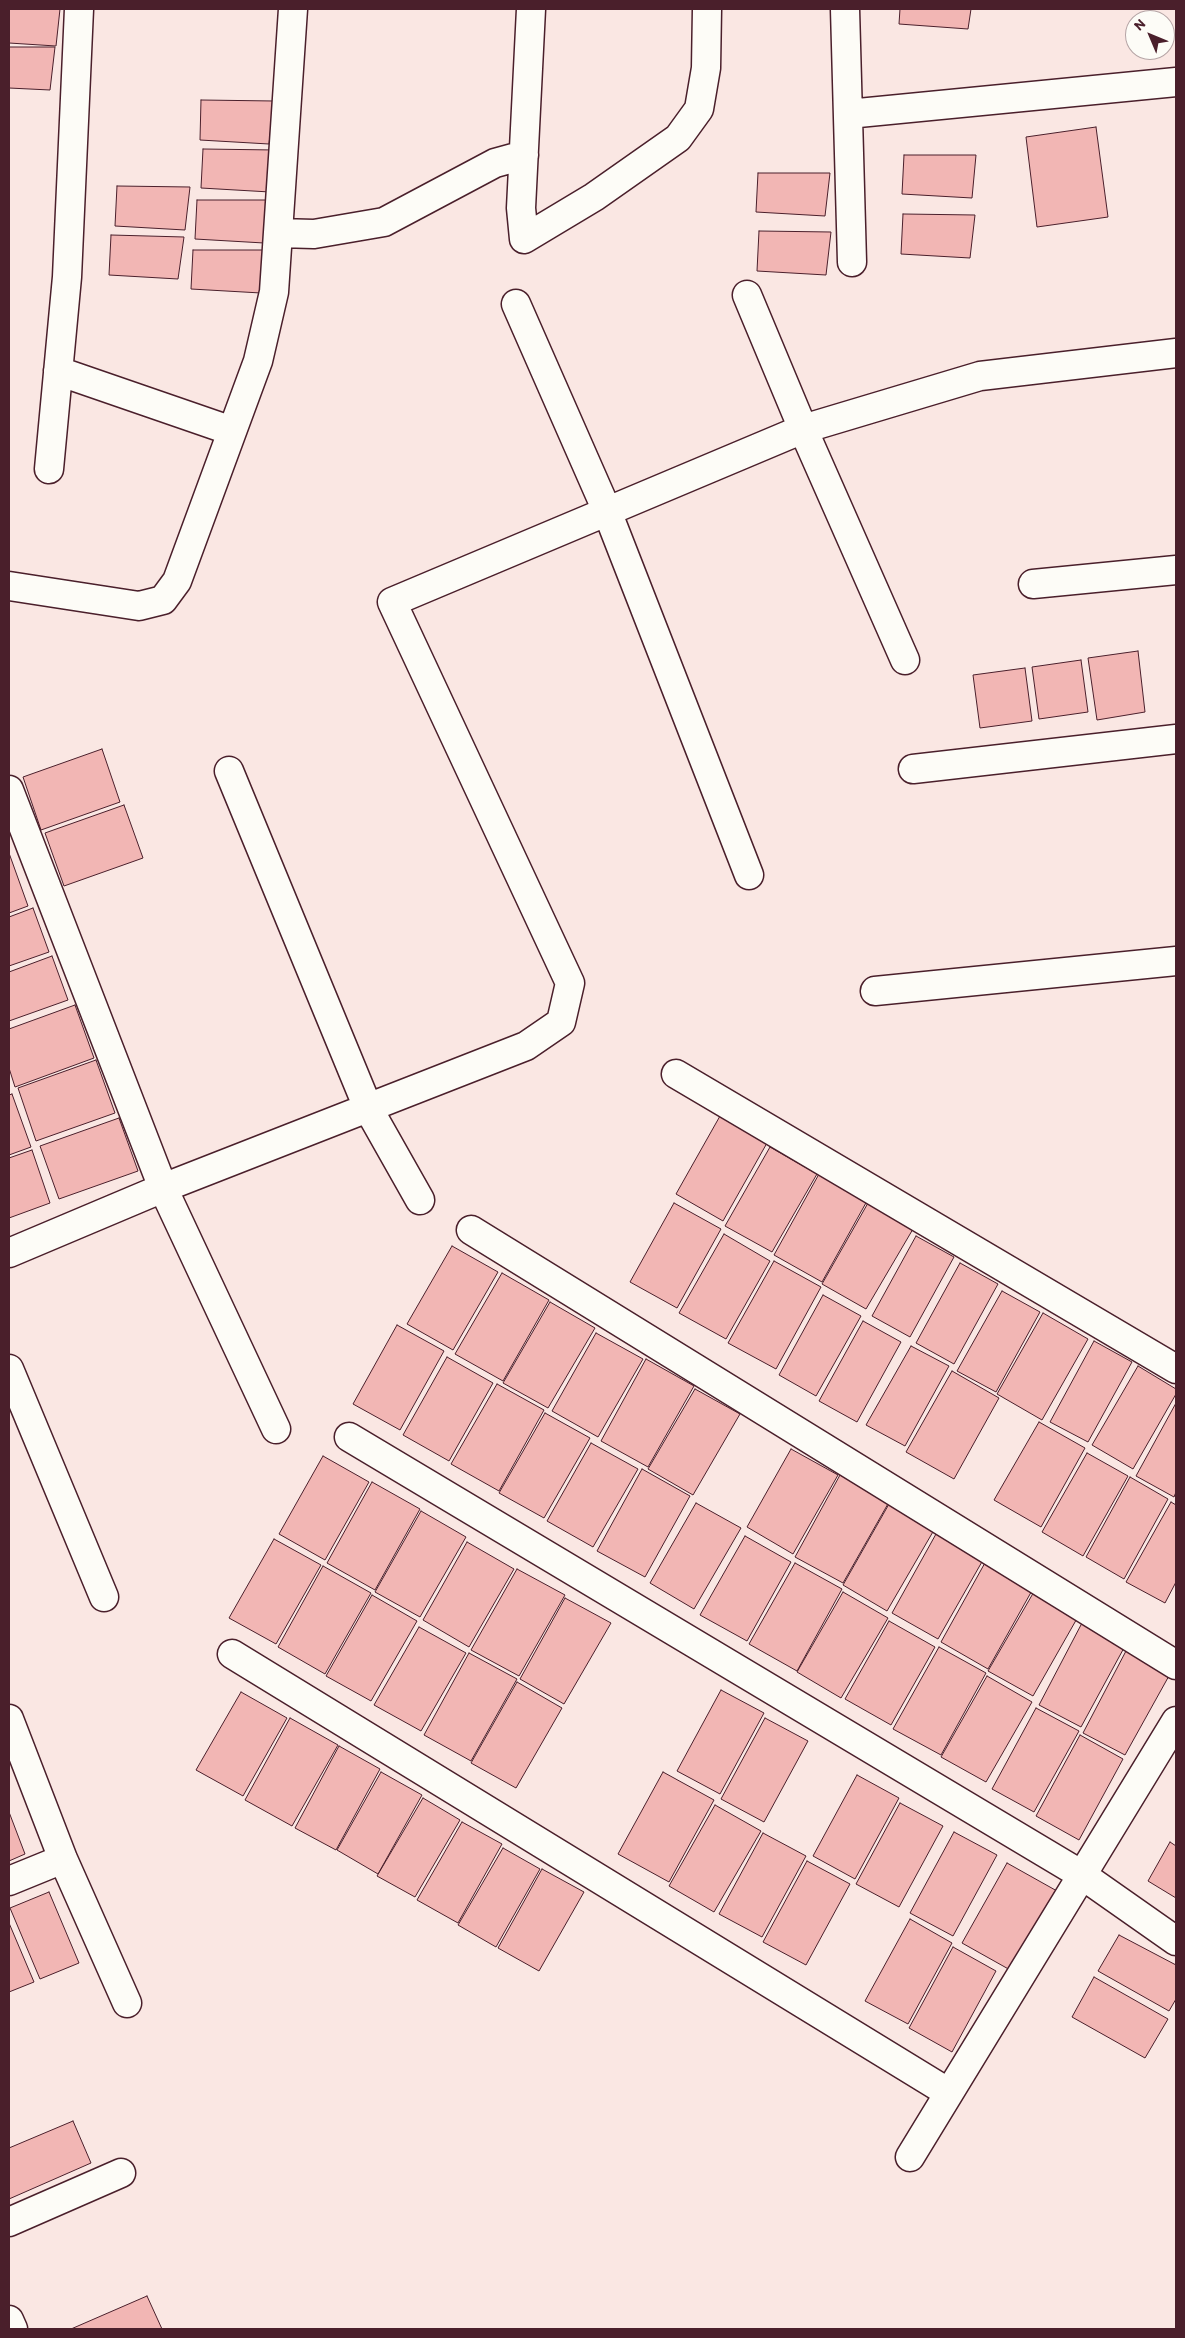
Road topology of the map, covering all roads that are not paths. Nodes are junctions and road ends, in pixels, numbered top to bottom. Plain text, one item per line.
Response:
1 (79, 9) edge
2 (293, 9) edge
3 (531, 9) edge
4 (707, 9) edge
5 (844, 9) edge
6 (1176, 82) edge
7 (848, 114) junction
8 (524, 155) junction
9 (278, 233) junction
10 (852, 262) dead end
11 (746, 295) dead end
12 (516, 304) dead end
13 (1176, 353) edge
14 (58, 371) junction
15 (803, 429) junction
16 (232, 431) junction
17 (49, 469) dead end
18 (607, 511) junction
19 (1176, 570) edge
20 (1033, 584) dead end
21 (9, 586) edge
22 (905, 660) dead end
23 (1176, 739) edge
24 (913, 769) dead end
25 (230, 771) dead end
26 (9, 790) edge
27 (749, 875) dead end
28 (1176, 961) edge
29 (875, 991) dead end
30 (676, 1074) dead end
31 (368, 1108) junction
32 (163, 1188) junction
33 (420, 1200) dead end
34 (471, 1230) dead end
35 (9, 1253) edge
36 (9, 1369) edge
37 (1176, 1369) edge
38 (276, 1429) dead end
39 (349, 1437) dead end
40 (104, 1597) dead end
41 (232, 1654) dead end
42 (1176, 1665) edge
43 (9, 1719) edge
44 (1176, 1721) edge
45 (63, 1859) junction
46 (1082, 1875) junction
47 (9, 1881) edge
48 (1176, 1941) edge
49 (127, 2003) dead end
50 (949, 2092) junction
51 (910, 2157) dead end
52 (121, 2173) dead end
53 (9, 2222) edge
54 (9, 2320) edge
55 (13, 2329) edge

1 - 14 street
2 - 9 street
3 - 8 street
4 - 8 street
5 - 7 street
6 - 7 street
7 - 10 street
8 - 9 street
9 - 16 street
11 - 15 street
12 - 18 street
13 - 15 street
14 - 16 street
14 - 17 street
15 - 18 street
15 - 22 street
16 - 21 street
18 - 27 street
18 - 31 street
19 - 20 street
23 - 24 street
25 - 31 street
26 - 32 street
28 - 29 street
30 - 37 street
31 - 32 street
31 - 33 street
32 - 35 street
32 - 38 street
34 - 42 street
36 - 40 street
39 - 46 street
41 - 50 street
43 - 45 street
44 - 46 street
45 - 47 street
45 - 49 street
46 - 48 street
46 - 50 street
50 - 51 street
52 - 53 street
54 - 55 street

